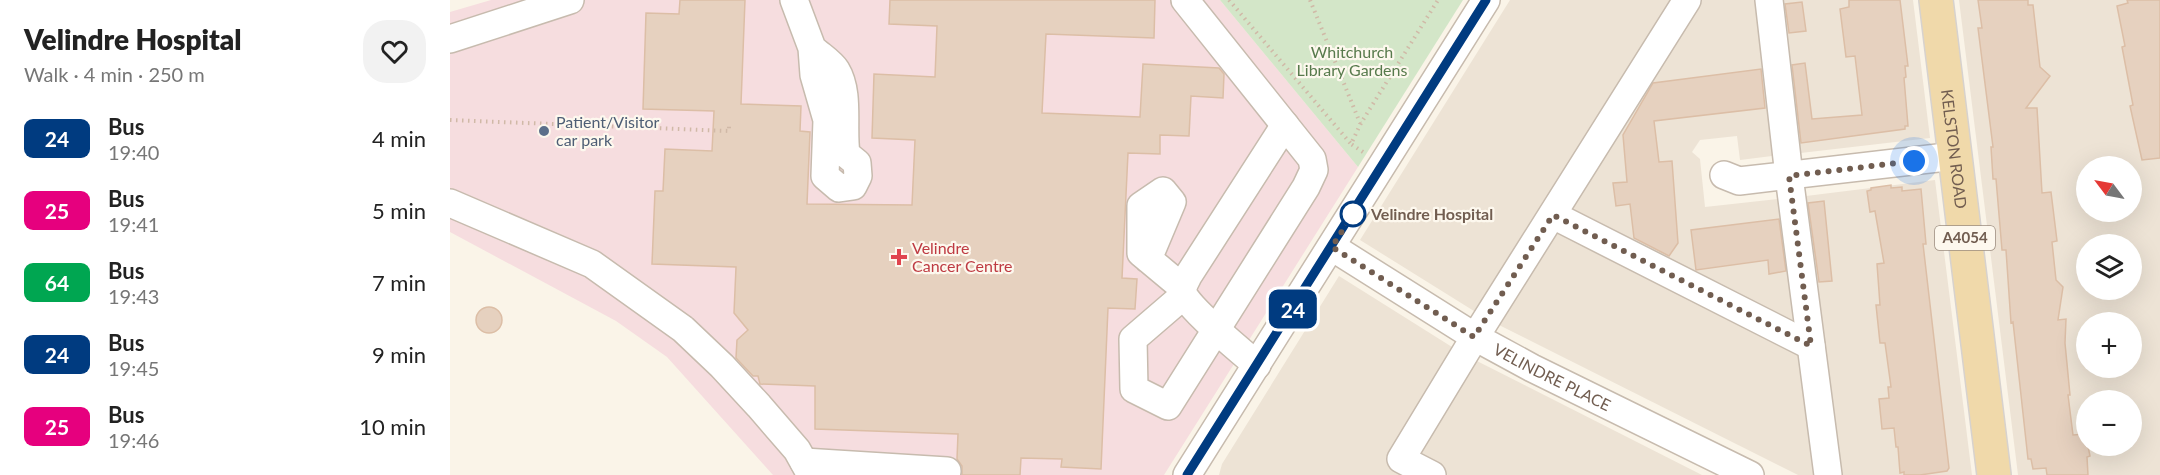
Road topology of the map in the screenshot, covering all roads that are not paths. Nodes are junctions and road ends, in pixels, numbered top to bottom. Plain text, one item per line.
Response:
1 (570, 0) edge
2 (794, 0) edge
3 (1185, 0) edge
4 (1486, 0) edge
5 (1688, 0) edge
6 (1769, 0) edge
7 (1936, 0) edge
8 (450, 39) edge
9 (812, 48) dead end
10 (1284, 125) junction
11 (1955, 156) junction
12 (1724, 175) dead end
13 (1789, 176) junction
14 (450, 203) edge
15 (1553, 215) junction
16 (1332, 247) junction
17 (1148, 259) dead end
18 (1183, 292) junction
19 (1215, 329) junction
20 (1474, 337) junction
21 (1811, 346) junction
22 (1257, 365) junction
23 (807, 468) edge
24 (946, 475) edge
25 (1187, 475) edge
26 (1432, 475) edge
27 (1750, 475) edge
28 (1828, 475) edge
29 (1994, 475) edge

1 - 8 street
2 - 9 street
3 - 10 street
4 - 16 street
5 - 15 street
6 - 13 street
7 - 11 main road, KELSTON ROAD / A4054
10 - 18 street
10 - 19 street
11 - 13 street
11 - 29 main road, KELSTON ROAD / A4054
12 - 13 street
13 - 21 street
14 - 23 street
15 - 20 street
15 - 21 street
16 - 20 street, VELINDRE PLACE
16 - 22 street
17 - 18 street
18 - 19 street
18 - 19 street
19 - 22 street
20 - 26 street
20 - 27 street, VELINDRE PLACE
21 - 28 street
22 - 25 street
23 - 24 street

